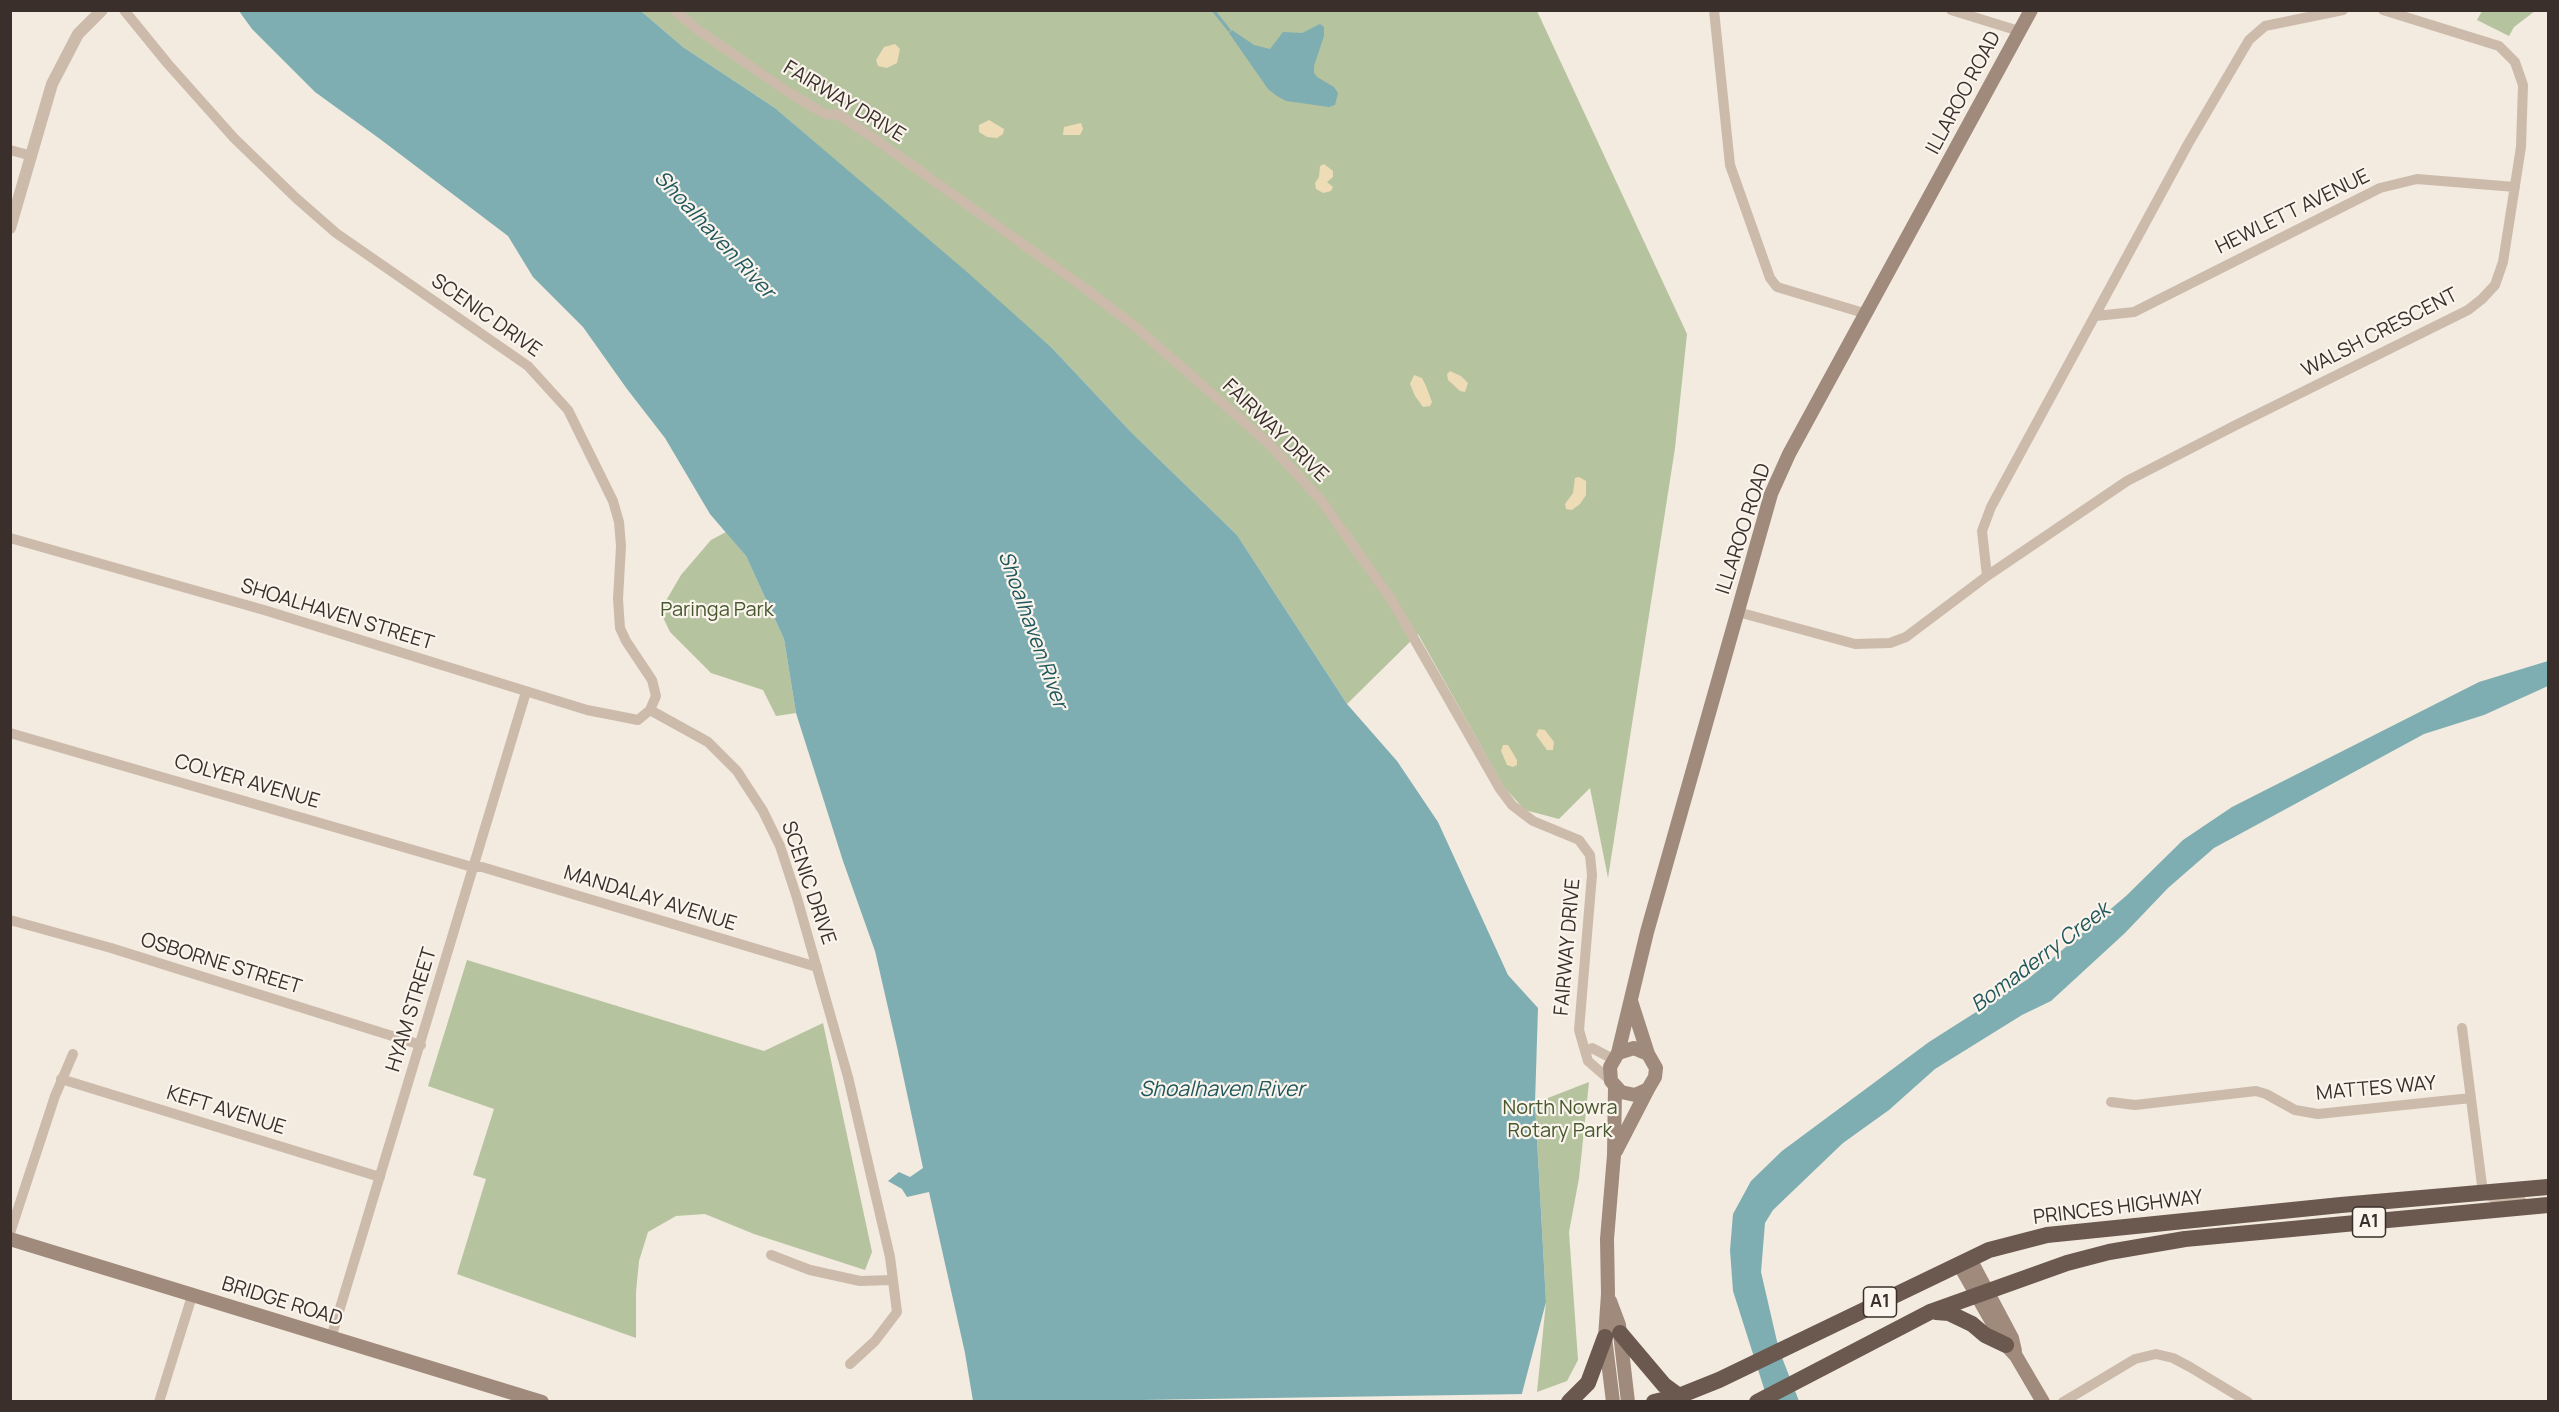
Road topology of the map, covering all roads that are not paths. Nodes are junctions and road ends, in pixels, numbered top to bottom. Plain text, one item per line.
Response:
1 (102, 10) edge
2 (124, 10) edge
3 (674, 10) edge
4 (1714, 10) edge
5 (1951, 10) edge
6 (2031, 10) edge
7 (2343, 10) edge
8 (2383, 10) edge
9 (2019, 31) junction
10 (10, 150) edge
11 (32, 156) junction
12 (2515, 187) junction
13 (10, 228) edge
14 (1867, 314) junction
15 (2096, 316) junction
16 (10, 538) edge
17 (1988, 576) junction
18 (1738, 612) junction
19 (526, 692) junction
20 (650, 710) junction
21 (10, 733) edge
22 (472, 867) junction
23 (10, 920) edge
24 (817, 967) junction
25 (1630, 999) junction
26 (2462, 1028) dead end
27 (421, 1045) junction
28 (1585, 1051) junction
29 (73, 1054) dead end
30 (1648, 1054) junction
31 (1615, 1056) junction
32 (61, 1079) junction
33 (1613, 1084) junction
34 (1648, 1089) junction
35 (2471, 1098) junction
36 (2111, 1102) dead end
37 (1614, 1155) junction
38 (380, 1177) junction
39 (2548, 1187) edge
40 (2483, 1193) junction
41 (2548, 1200) edge
42 (2548, 1205) edge
43 (10, 1233) edge
44 (10, 1239) edge
45 (771, 1255) dead end
46 (1965, 1262) junction
47 (893, 1280) junction
48 (1982, 1294) junction
49 (192, 1296) junction
50 (1930, 1312) junction
51 (1612, 1335) junction
52 (331, 1338) junction
53 (2011, 1351) junction
54 (850, 1364) dead end
55 (1679, 1396) junction
56 (159, 1401) edge
57 (542, 1401) edge
58 (1569, 1401) edge
59 (1613, 1401) edge
60 (1628, 1401) edge
61 (1654, 1401) edge
62 (1757, 1401) edge
63 (2043, 1401) edge
64 (2063, 1401) edge
65 (2248, 1401) edge

1 - 11 street
2 - 20 street, SCENIC DRIVE
3 - 28 street, FAIRWAY DRIVE
4 - 14 street
5 - 9 street
6 - 9 main road, ILLAROO ROAD
7 - 15 street
8 - 12 street, WALSH CRESCENT
9 - 14 main road, ILLAROO ROAD
10 - 11 street
11 - 13 street
12 - 15 street, HEWLETT AVENUE
12 - 17 street, WALSH CRESCENT
14 - 18 main road, ILLAROO ROAD
15 - 17 street
16 - 19 street, SHOALHAVEN STREET
17 - 18 street, WALSH CRESCENT
18 - 25 main road, ILLAROO ROAD
19 - 20 street, SHOALHAVEN STREET
19 - 22 street, HYAM STREET
20 - 24 street, SCENIC DRIVE
21 - 22 street, COLYER AVENUE
22 - 24 street, MANDALAY AVENUE
22 - 27 street, HYAM STREET
23 - 27 street, OSBORNE STREET
24 - 47 street, SCENIC DRIVE
25 - 30 main road, ILLAROO ROAD
25 - 31 main road, ILLAROO ROAD
26 - 35 street
27 - 38 street, HYAM STREET
28 - 31 street
28 - 33 street, FAIRWAY DRIVE
29 - 32 street
30 - 31 main road
30 - 34 main road, ILLAROO ROAD
31 - 33 main road, ILLAROO ROAD
32 - 38 street, KEFT AVENUE
32 - 43 street
33 - 34 main road
33 - 37 main road, ILLAROO ROAD
34 - 37 main road, ILLAROO ROAD
35 - 36 street, MATTES WAY
35 - 40 street
37 - 51 main road, ILLAROO ROAD
38 - 52 street, HYAM STREET
39 - 40 highway, PRINCES HIGHWAY / A1
40 - 41 street
40 - 46 highway, PRINCES HIGHWAY / A1
42 - 48 highway, PRINCES HIGHWAY / A1
44 - 49 main road, BRIDGE ROAD
45 - 47 street
46 - 48 main road
46 - 55 highway, PRINCES HIGHWAY / A1
47 - 54 street, SCENIC DRIVE
48 - 50 highway, PRINCES HIGHWAY / A1
48 - 53 main road
49 - 52 main road, BRIDGE ROAD
49 - 56 street
50 - 53 highway
50 - 62 highway, PRINCES HIGHWAY / A1
51 - 55 highway
51 - 58 highway
51 - 59 main road, ILLAROO ROAD
51 - 60 main road, ILLAROO ROAD
52 - 57 main road, BRIDGE ROAD
53 - 63 main road
55 - 61 highway, PRINCES HIGHWAY / A1
64 - 65 street

